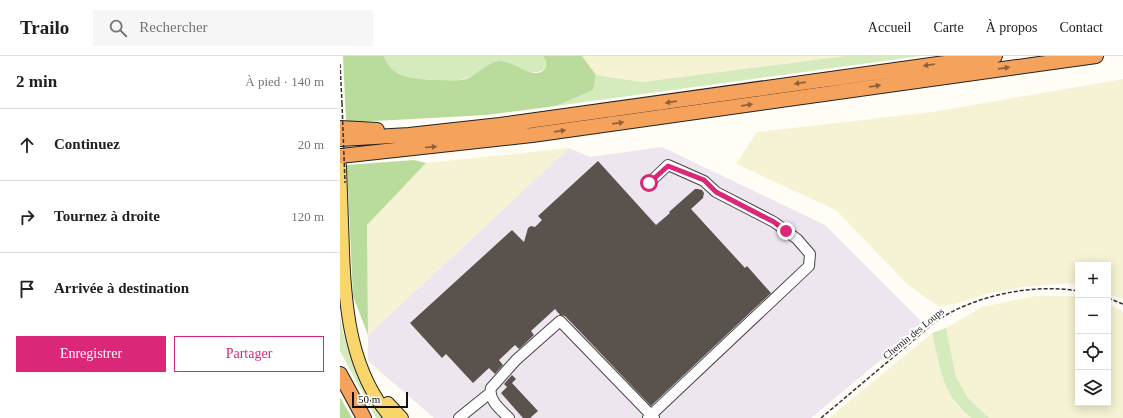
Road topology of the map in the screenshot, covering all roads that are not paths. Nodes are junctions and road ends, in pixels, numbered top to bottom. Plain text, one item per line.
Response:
1 (995, 56) edge
2 (1096, 56) edge
3 (529, 121) junction
4 (340, 128) edge
5 (340, 139) edge
6 (340, 155) edge
7 (340, 166) edge
8 (343, 183) edge
9 (649, 183) dead end
10 (358, 357) junction
11 (340, 374) edge
12 (490, 393) junction
13 (651, 417) edge
14 (364, 418) edge
15 (391, 418) edge
16 (402, 418) edge
17 (459, 418) edge
18 (509, 418) edge

1 -> 3 highway
6 -> 2 highway
3 - 4 highway
3 - 5 highway
7 - 8 main road
8 - 10 main road
9 - 13 lane
10 - 15 main road
10 - 16 main road
11 - 14 highway
12 - 13 lane
12 - 17 lane
12 - 18 lane

